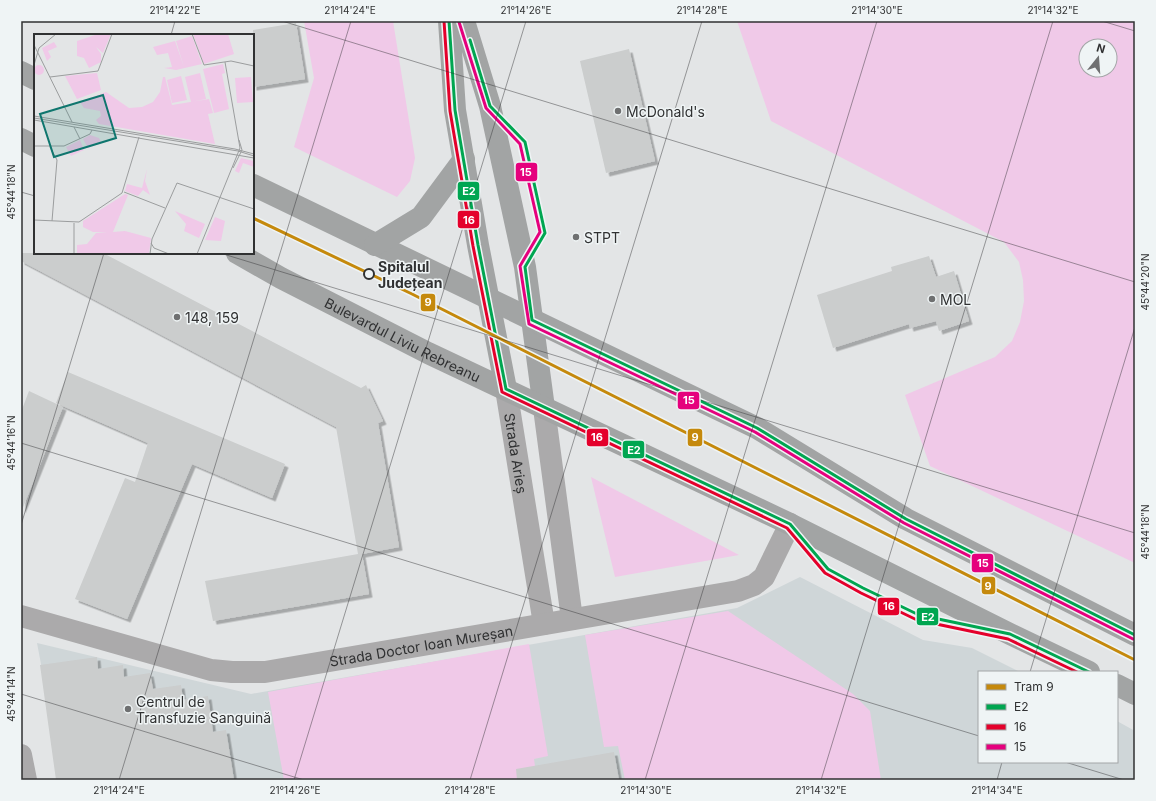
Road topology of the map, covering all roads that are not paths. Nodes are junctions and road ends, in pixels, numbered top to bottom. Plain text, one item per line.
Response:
1 (449, 21) edge
2 (464, 21) edge
3 (21, 72) edge
4 (34, 78) edge
5 (21, 139) edge
6 (34, 146) edge
7 (464, 159) junction
8 (254, 185) edge
9 (375, 245) junction
10 (239, 254) edge
11 (488, 298) junction
12 (532, 320) junction
13 (506, 389) junction
14 (544, 408) junction
15 (790, 524) junction
16 (21, 616) edge
17 (572, 619) junction
18 (544, 624) junction
19 (1135, 635) edge
20 (1087, 671) edge
21 (1118, 686) edge
22 (1135, 694) edge
23 (21, 755) edge
24 (26, 780) edge

1 - 7 main road, Strada Arieș
2 - 12 main road
3 - 4 main road
5 - 6 main road
7 - 9 main road
7 - 11 main road, Strada Arieș
8 - 9 main road
9 - 11 main road
10 - 13 main road, Bulevardul Liviu Rebreanu
11 - 12 main road
11 - 13 main road, Strada Arieș
12 - 14 main road
12 - 19 main road
13 - 14 main road, Bulevardul Liviu Rebreanu
13 - 18 street, Strada Arieș
14 - 15 main road, Bulevardul Liviu Rebreanu
14 - 17 street
15 - 17 street, Strada Doctor Ioan Mureșan
15 - 20 main road, Bulevardul Liviu Rebreanu
16 - 18 street, Strada Doctor Ioan Mureșan
17 - 18 street, Strada Doctor Ioan Mureșan
21 - 22 main road
23 - 24 street

